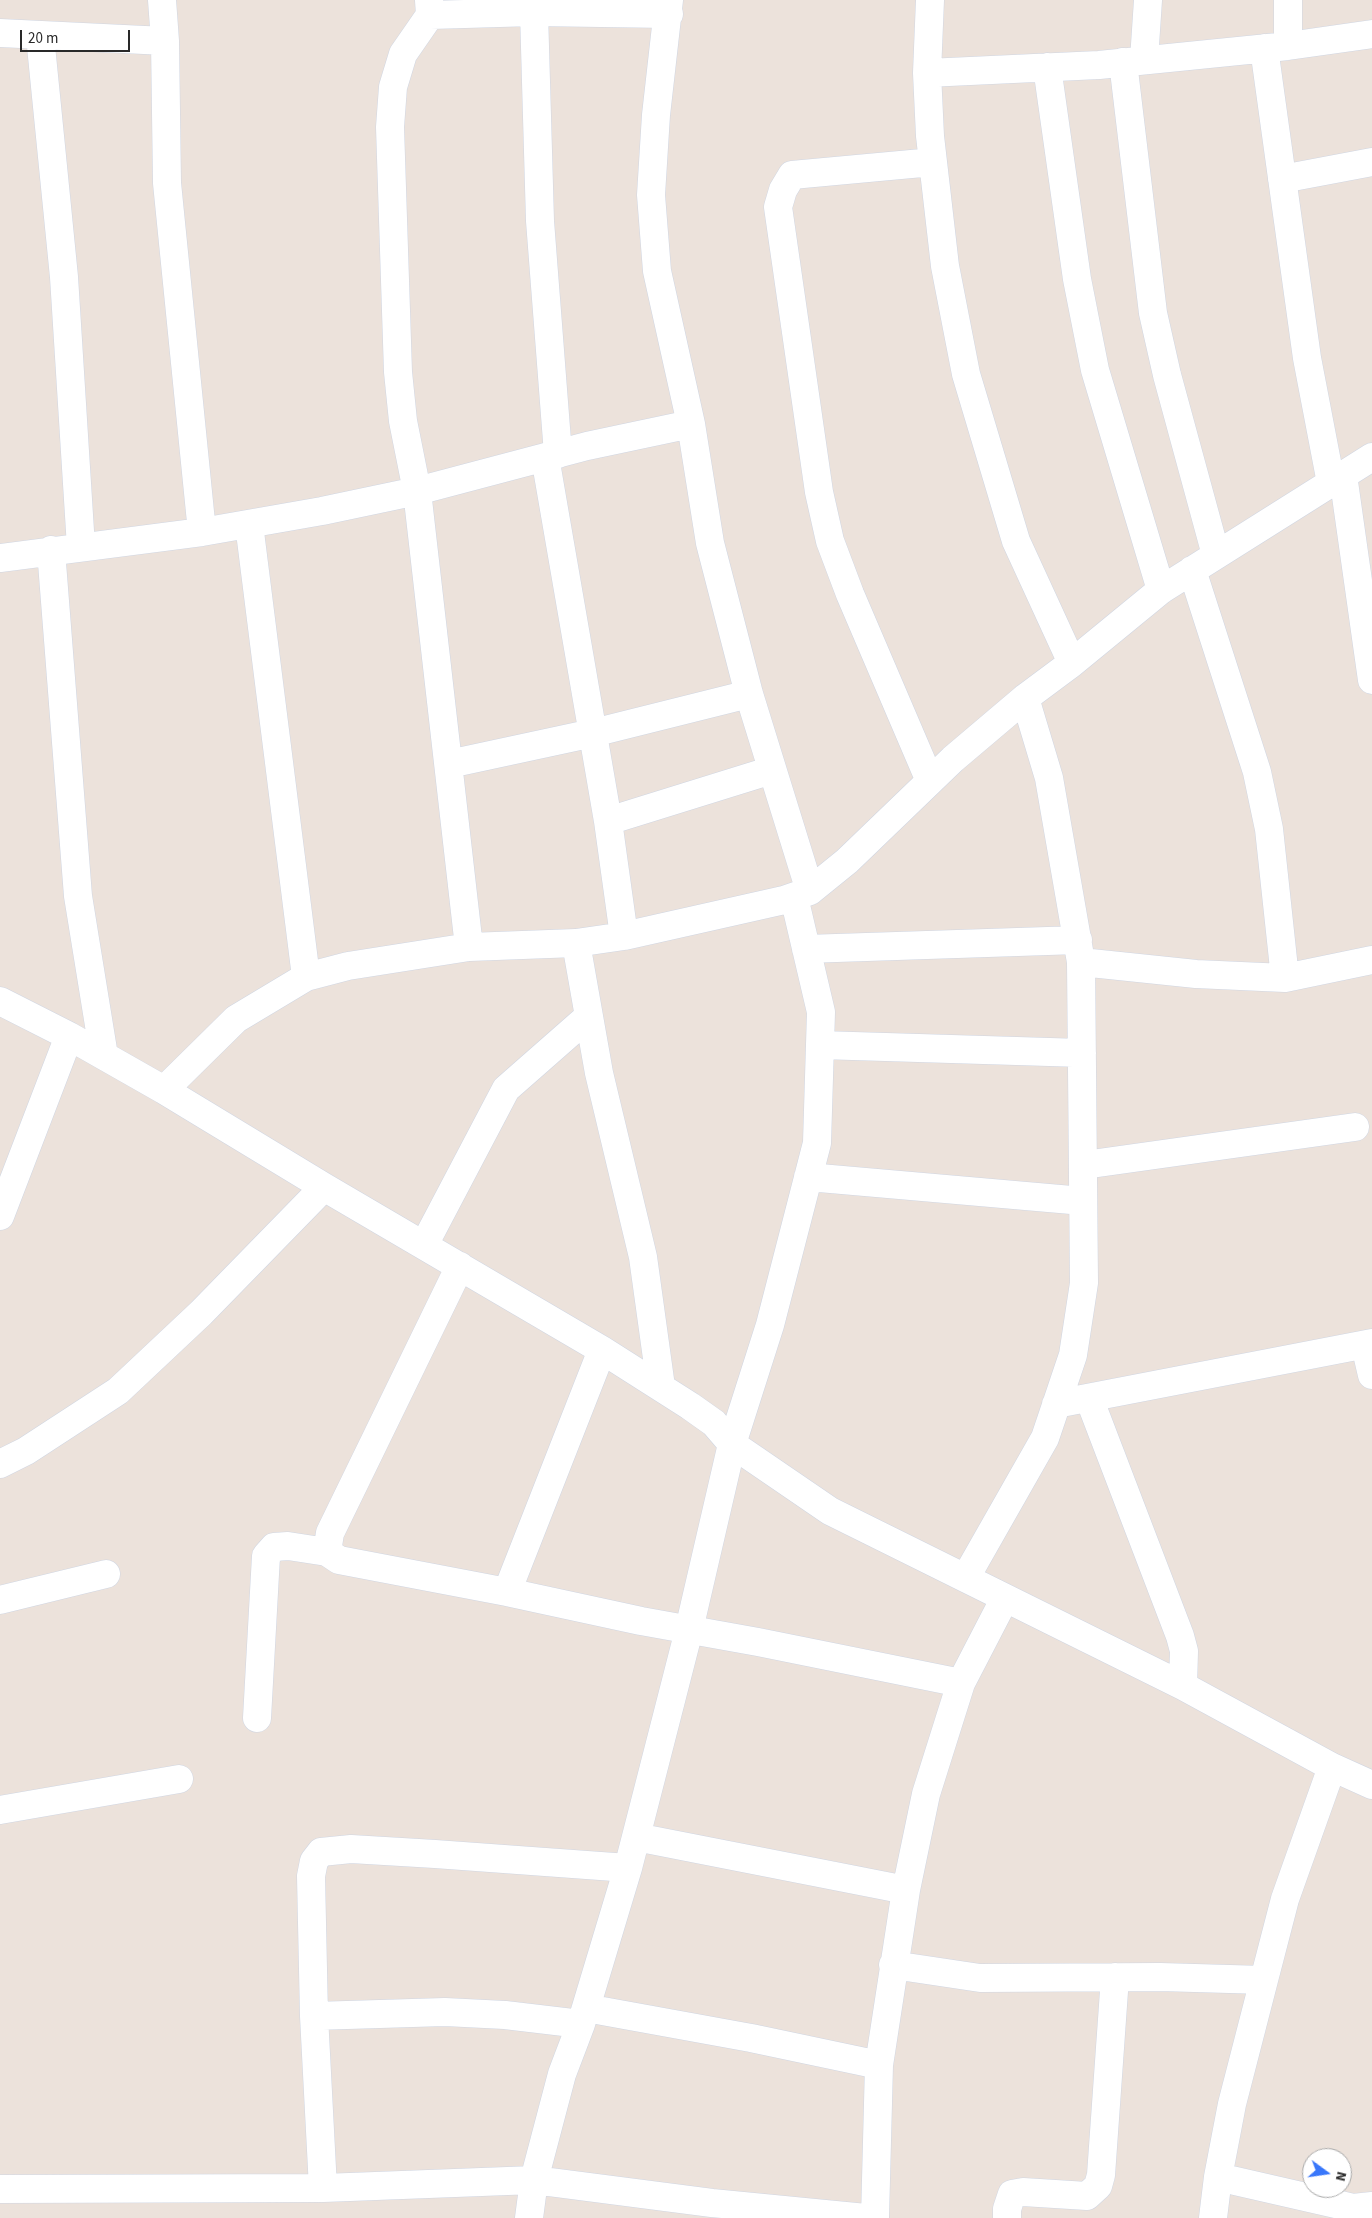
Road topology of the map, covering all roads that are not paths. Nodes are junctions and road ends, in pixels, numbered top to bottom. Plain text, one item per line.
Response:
1 (162, 0) edge
2 (930, 0) edge
3 (1148, 0) edge
4 (1288, 0) edge
5 (430, 7) edge
6 (669, 7) edge
7 (534, 12) junction
8 (0, 33) edge
9 (1372, 34) edge
10 (40, 36) junction
11 (165, 41) junction
12 (1276, 47) junction
13 (1134, 61) junction
14 (1047, 67) junction
15 (927, 73) junction
16 (933, 162) junction
17 (1372, 162) edge
18 (1282, 179) junction
19 (691, 424) junction
20 (552, 455) junction
21 (1372, 458) edge
22 (1337, 479) junction
23 (417, 491) junction
24 (249, 524) junction
25 (202, 532) junction
26 (81, 547) junction
27 (51, 550) junction
28 (1216, 555) junction
29 (0, 558) edge
30 (1192, 570) junction
31 (1161, 590) junction
32 (1072, 663) junction
33 (1372, 680) edge
34 (749, 694) junction
35 (1025, 698) junction
36 (593, 733) junction
37 (449, 764) junction
38 (772, 770) junction
39 (930, 781) junction
40 (608, 821) junction
41 (802, 894) junction
42 (624, 936) junction
43 (576, 943) junction
44 (469, 948) junction
45 (806, 949) junction
46 (1079, 951) junction
47 (1372, 960) edge
48 (306, 977) junction
49 (1286, 978) junction
50 (0, 1001) edge
51 (588, 1017) junction
52 (69, 1036) junction
53 (820, 1045) junction
54 (1082, 1053) junction
55 (104, 1056) junction
56 (164, 1090) junction
57 (1355, 1127) dead end
58 (1084, 1165) junction
59 (808, 1177) junction
60 (324, 1187) junction
61 (1083, 1201) junction
62 (0, 1216) edge
63 (424, 1245) junction
64 (460, 1266) junction
65 (1369, 1344) edge
66 (602, 1350) junction
67 (1372, 1375) edge
68 (661, 1387) junction
69 (1089, 1398) junction
70 (1056, 1404) junction
71 (732, 1444) junction
72 (0, 1464) edge
73 (327, 1552) junction
74 (106, 1574) dead end
75 (966, 1577) junction
76 (506, 1592) junction
77 (1005, 1598) junction
78 (0, 1600) edge
79 (689, 1630) junction
80 (961, 1683) junction
81 (1183, 1686) junction
82 (257, 1718) dead end
83 (1332, 1767) junction
84 (179, 1779) dead end
85 (1372, 1785) edge
86 (0, 1810) edge
87 (636, 1837) junction
88 (628, 1868) junction
89 (906, 1890) junction
90 (893, 1965) junction
91 (1114, 1977) junction
92 (1264, 1980) junction
93 (314, 2016) junction
94 (583, 2016) junction
95 (879, 2065) junction
96 (1218, 2177) junction
97 (534, 2180) junction
98 (323, 2188) junction
99 (0, 2189) edge
100 (1372, 2206) edge
101 (529, 2218) edge
102 (866, 2218) edge
103 (875, 2218) edge
104 (1007, 2218) edge
105 (1213, 2218) edge

1 - 11 street
2 - 15 street
3 - 13 street
4 - 12 street
5 - 7 street
5 - 23 street
6 - 7 street
6 - 19 street
7 - 20 street
8 - 10 street
9 - 12 street
10 - 11 street
10 - 26 street
11 - 25 street
12 - 13 street
12 - 18 street
13 - 14 street
13 - 28 street
14 - 15 street
14 - 31 street
15 - 16 street
16 - 32 street
16 - 39 street
17 - 18 street
18 - 22 street
19 - 20 street
19 - 34 street
20 - 23 street
20 - 36 street
21 - 22 street
22 - 28 street
22 - 33 street
23 - 24 street
23 - 37 street
24 - 25 street
24 - 48 street
25 - 26 street
26 - 27 street
27 - 29 street
27 - 55 street
28 - 30 street
30 - 31 street
30 - 49 street
31 - 32 street
32 - 35 street
34 - 36 street
34 - 38 street
35 - 39 street
35 - 46 street
36 - 37 street
36 - 40 street
37 - 44 street
38 - 40 street
38 - 41 street
39 - 41 street
40 - 42 street
41 - 42 street
41 - 45 street
42 - 43 street
43 - 44 street
43 - 51 street
44 - 48 street
45 - 46 street
45 - 53 street
46 - 49 street
46 - 54 street
47 - 49 street
48 - 56 street
50 - 52 street
51 - 63 street
51 - 68 street
52 - 55 street
52 - 62 street
53 - 54 street
53 - 59 street
54 - 58 street
55 - 56 street
56 - 60 street
57 - 58 street
58 - 61 street
59 - 61 street
59 - 71 street
60 - 63 street
60 - 72 street
61 - 70 street
63 - 64 street
64 - 66 street
64 - 73 street
65 - 67 street
65 - 69 street
66 - 68 street
66 - 76 street
68 - 71 street
69 - 70 street
69 - 81 street
70 - 75 street
71 - 75 street
71 - 79 street
73 - 76 street
73 - 82 street
74 - 78 street
75 - 77 street
76 - 79 street
77 - 80 street
77 - 81 street
79 - 80 street
79 - 87 street
80 - 89 street
81 - 83 street
83 - 85 street
83 - 92 street
84 - 86 street
87 - 88 street
87 - 89 street
88 - 93 street
88 - 94 street
89 - 90 street
90 - 91 street
90 - 95 street
91 - 92 street
91 - 104 street
92 - 96 street
93 - 94 street
93 - 98 street
94 - 95 street
94 - 97 street
95 - 103 street
96 - 100 street
96 - 105 street
97 - 98 street
97 - 101 street
97 - 102 street
98 - 99 street

